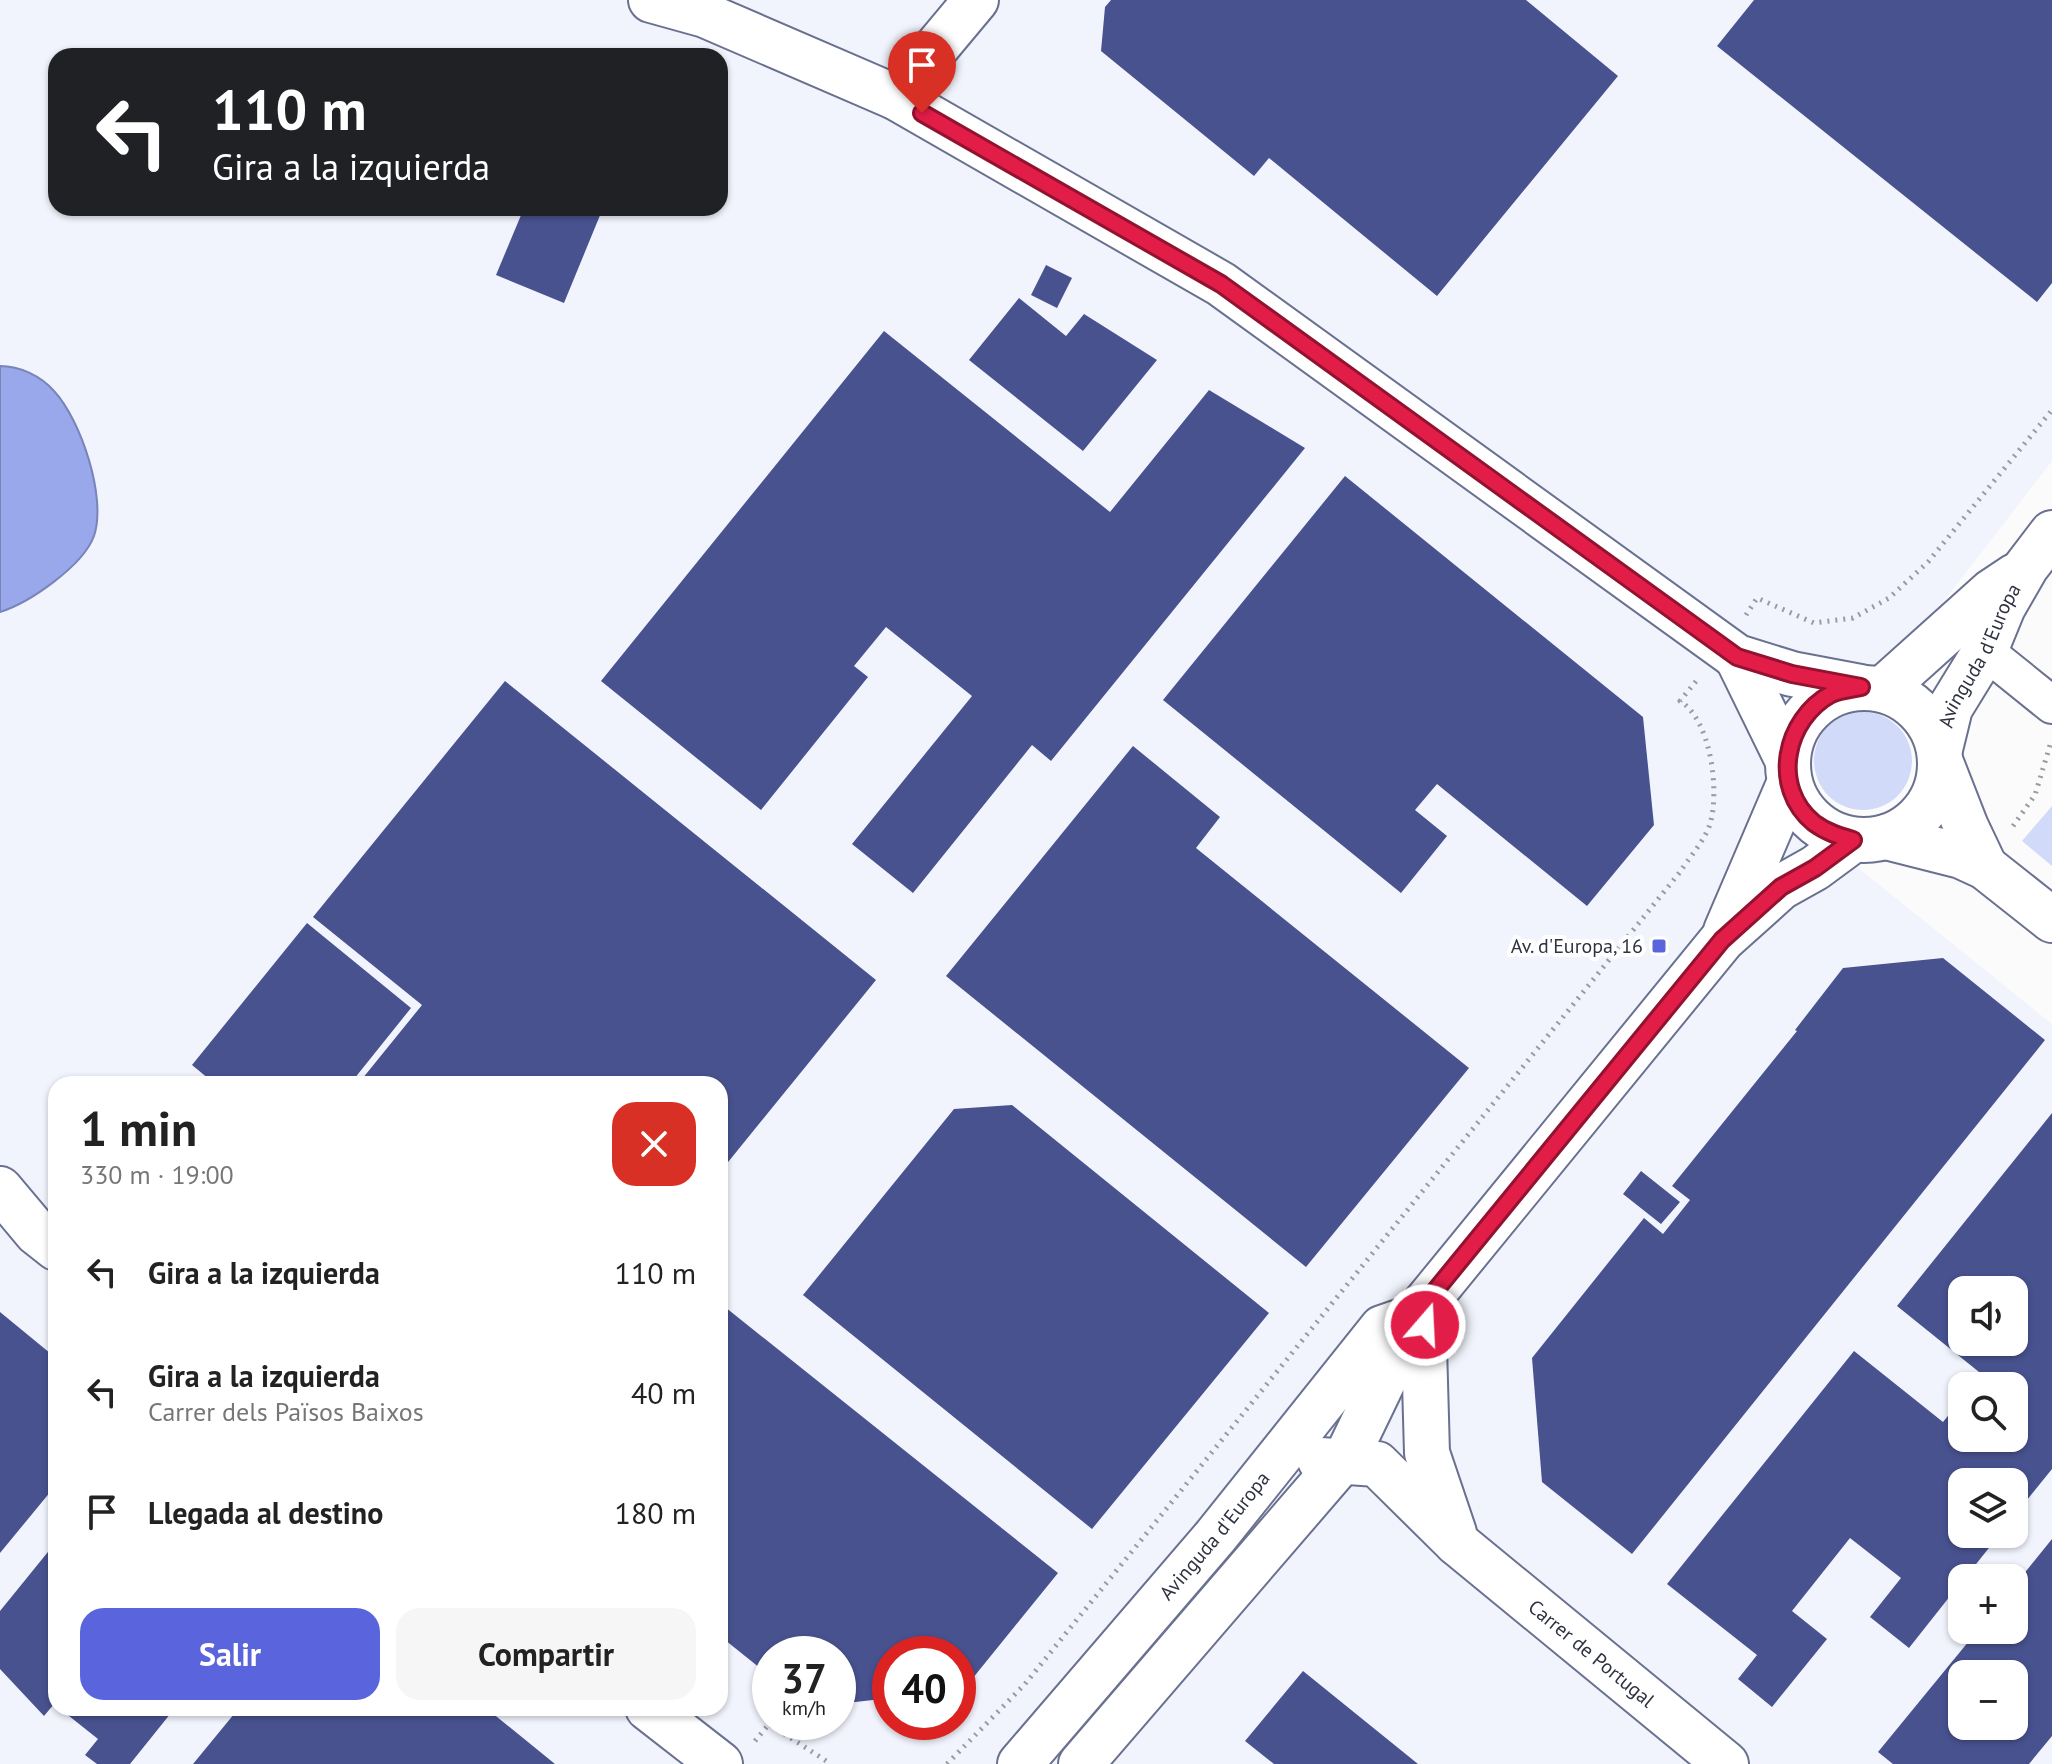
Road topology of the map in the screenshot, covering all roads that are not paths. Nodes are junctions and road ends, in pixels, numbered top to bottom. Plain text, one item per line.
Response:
1 (651, 0) edge
2 (976, 0) edge
3 (895, 97) junction
4 (2052, 533) edge
5 (2026, 567) junction
6 (1985, 651) junction
7 (1731, 652) junction
8 (1872, 688) junction
9 (2052, 705) edge
10 (1940, 756) junction
11 (1788, 771) junction
12 (1870, 839) junction
13 (1985, 867) junction
14 (2052, 920) edge
15 (1722, 940) junction
16 (0, 1189) edge
17 (48, 1242) edge
18 (1420, 1310) junction
19 (1342, 1462) junction
20 (1457, 1543) junction
21 (1144, 1620) junction
22 (663, 1716) edge
23 (736, 1754) edge
24 (1080, 1763) edge
25 (1020, 1764) edge
26 (1726, 1764) edge

1 - 3 street
2 - 3 street
3 - 7 street
4 - 5 street, Avinguda d'Europa
5 - 6 street, Avinguda d'Europa
5 - 8 street, Avinguda d'Europa
6 - 9 street
6 - 10 street, Avinguda d'Europa
7 - 8 street
7 - 11 street
8 - 10 street
8 - 11 street
10 - 12 street
10 - 13 street
11 - 12 street
11 - 15 street, Avinguda d'Europa
12 - 13 street
12 - 15 street, Avinguda d'Europa
13 - 14 street
15 - 18 street, Avinguda d'Europa
16 - 17 street
18 - 19 street, Avinguda d'Europa
18 - 20 street
18 - 21 street, Avinguda d'Europa
19 - 20 street, Carrer de Portugal
19 - 21 street, Carrer de Portugal
19 - 24 street, Avinguda d'Europa
20 - 26 street, Carrer de Portugal
21 - 25 street, Avinguda d'Europa
22 - 23 street

